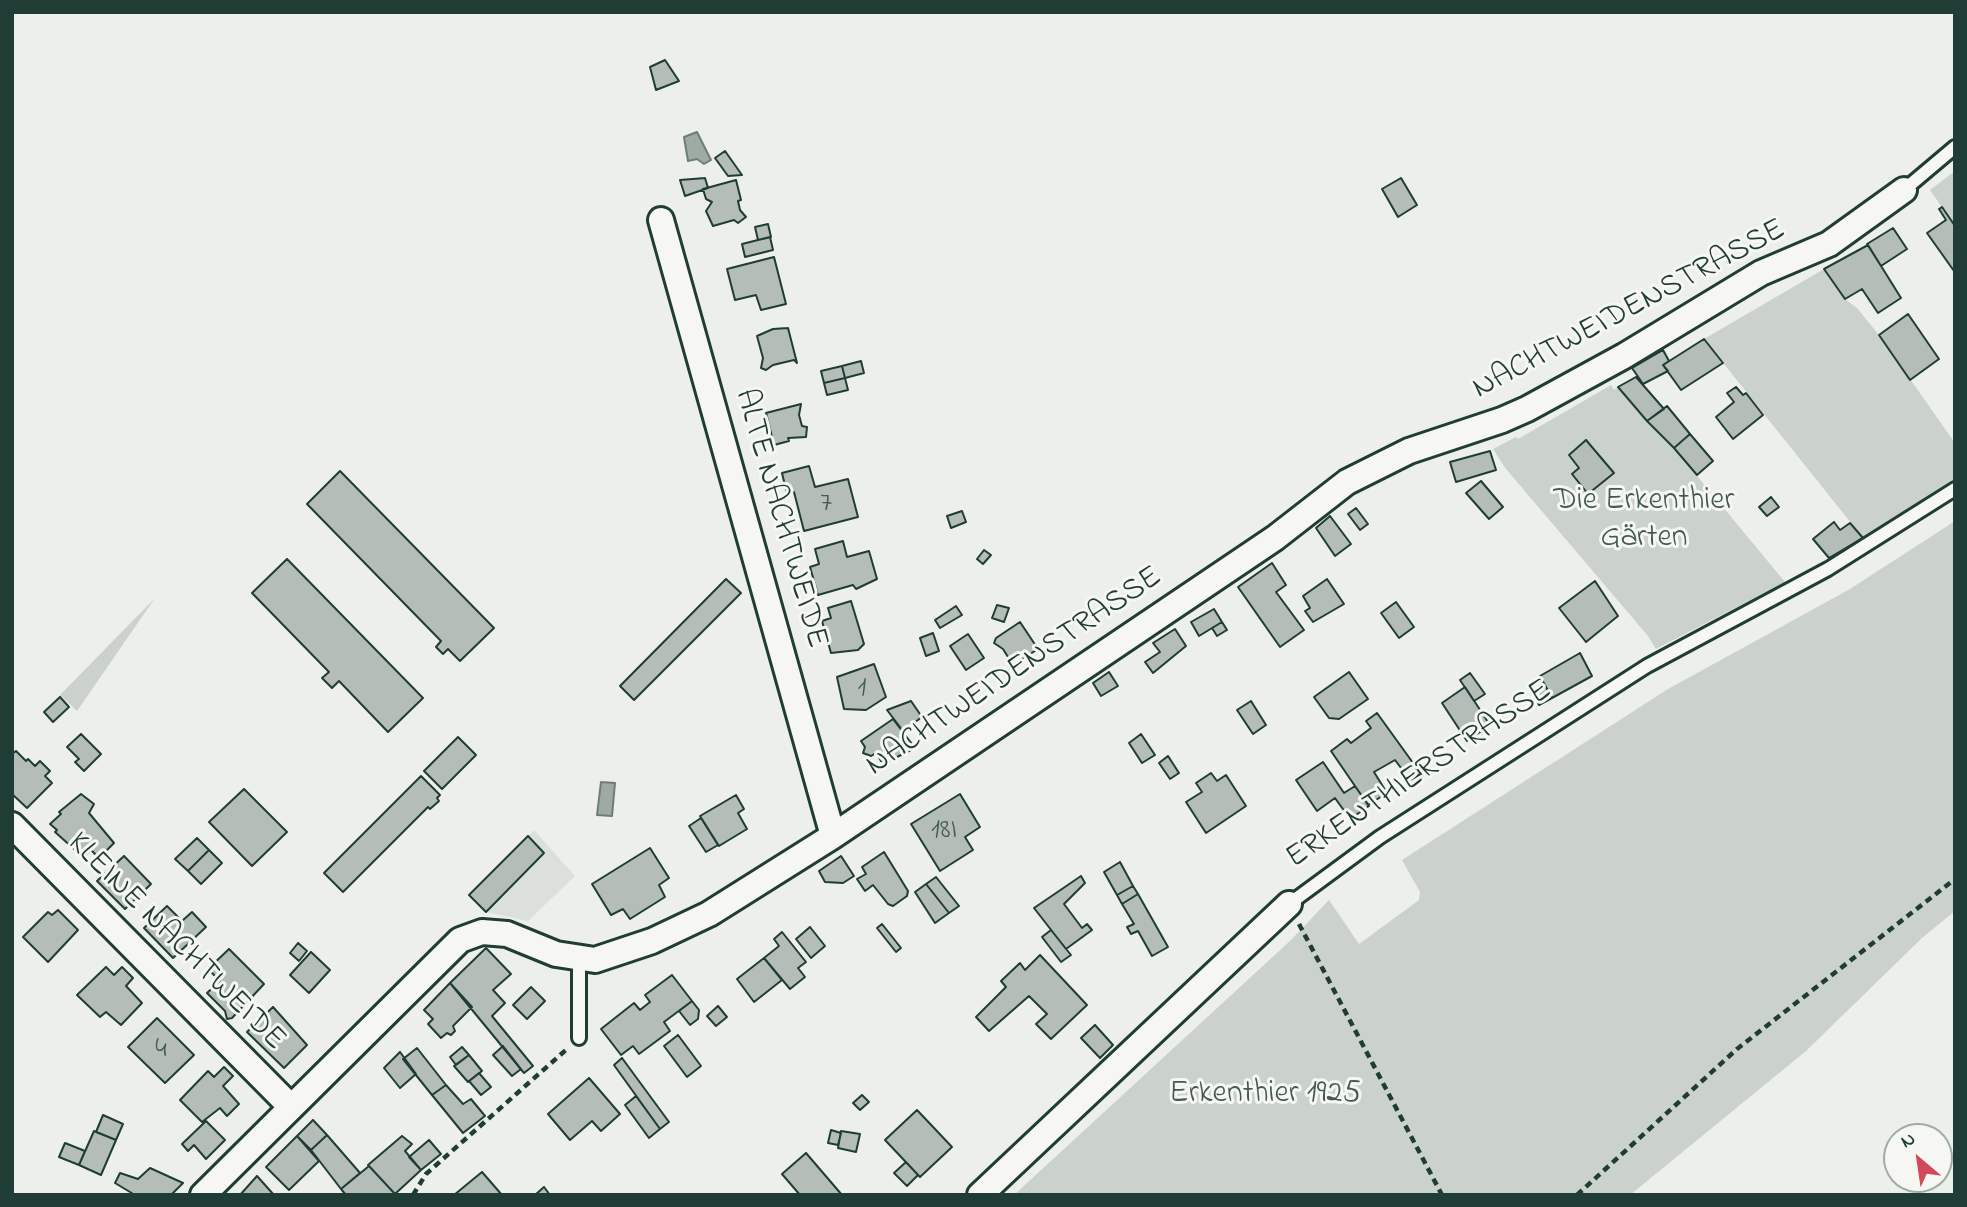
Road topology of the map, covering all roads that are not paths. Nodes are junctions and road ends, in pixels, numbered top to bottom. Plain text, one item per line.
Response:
1 (1955, 147) edge
2 (1904, 190) joint
3 (661, 220) dead end
4 (1955, 489) edge
5 (12, 825) edge
6 (833, 836) junction
7 (1289, 904) joint
8 (579, 960) junction
9 (579, 1038) road end
10 (291, 1107) junction
11 (203, 1195) edge
12 (980, 1195) edge

1 - 2 lane
2 - 6 street, NACHTWEIDENSTRASSE
3 - 6 street, ALTE NACHTWEIDE
4 - 7 lane, ERKENTHIERSTRASSE
5 - 10 street, KLEINE NACHTWEIDE
6 - 8 street, NACHTWEIDENSTRASSE
7 - 12 street, ERKENTHIERSTRASSE
8 - 9 lane
8 - 10 street, NACHTWEIDENSTRASSE
10 - 11 street, NACHTWEIDENSTRASSE

